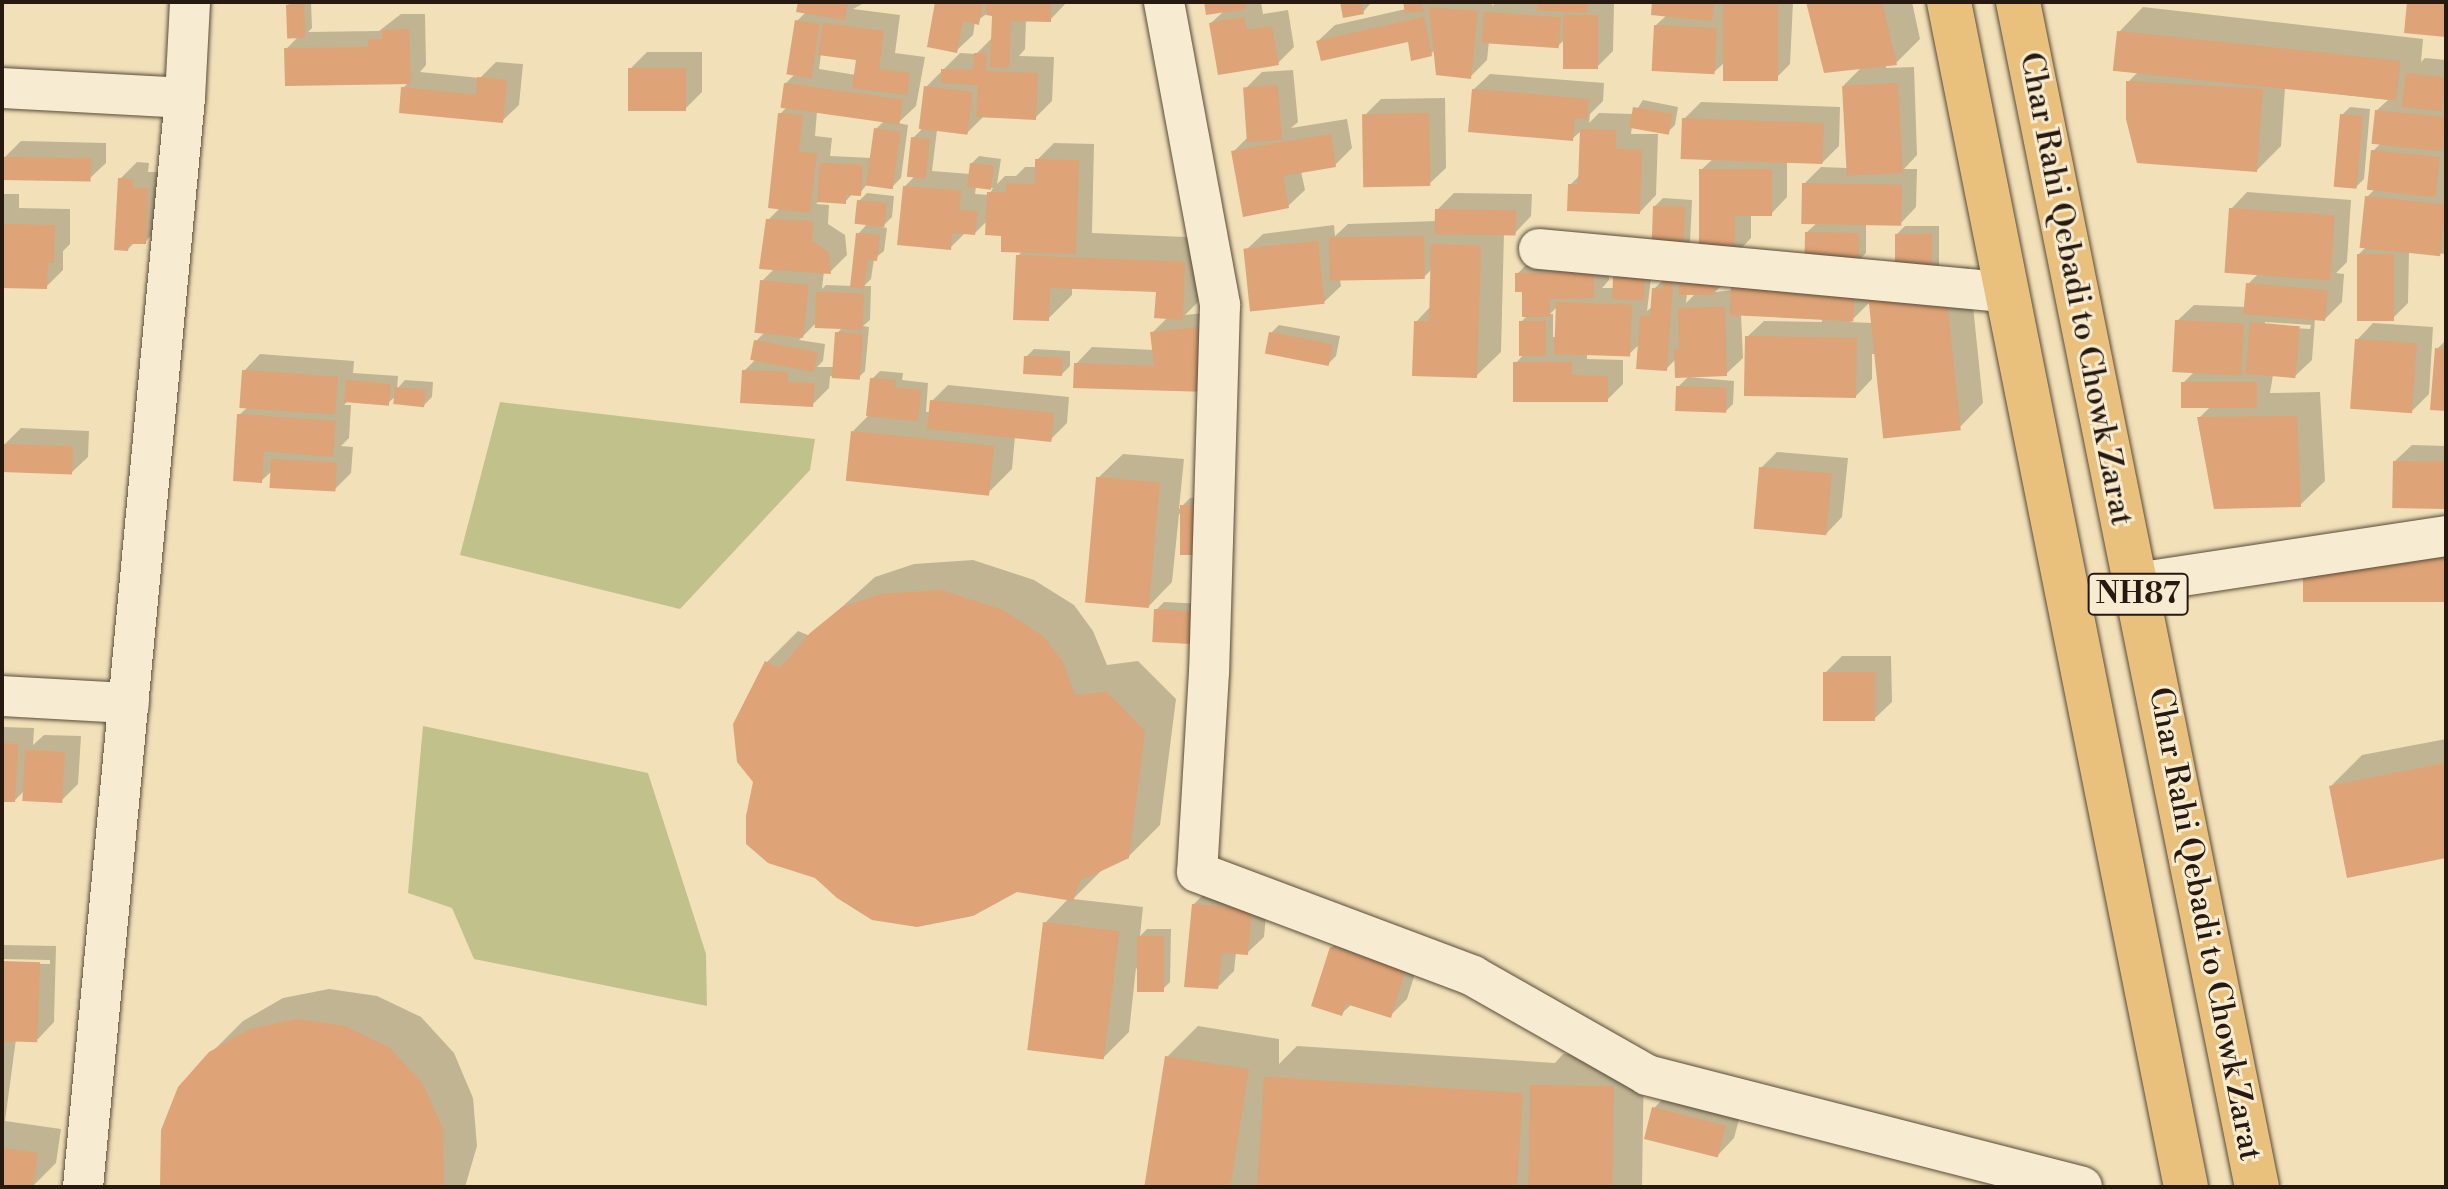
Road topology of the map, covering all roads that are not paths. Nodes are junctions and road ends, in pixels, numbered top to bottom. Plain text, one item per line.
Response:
1 (190, 2) edge
2 (1164, 2) edge
3 (1949, 2) edge
4 (2018, 2) edge
5 (2, 88) edge
6 (185, 98) junction
7 (1539, 249) dead end
8 (2005, 292) junction
9 (2446, 536) edge
10 (2136, 583) junction
11 (2, 696) edge
12 (129, 703) junction
13 (83, 1187) edge
14 (2082, 1187) edge
15 (2186, 1187) edge
16 (2257, 1187) edge

1 - 6 street
2 - 14 street
3 - 8 highway, NH87
4 - 10 highway, Char Rahi Qebadi to Chowk Zarat / NH87
5 - 6 street
6 - 12 street
7 - 8 street
8 - 15 highway, NH87
9 - 10 street
10 - 16 highway, Char Rahi Qebadi to Chowk Zarat / NH87
11 - 12 street
12 - 13 street

